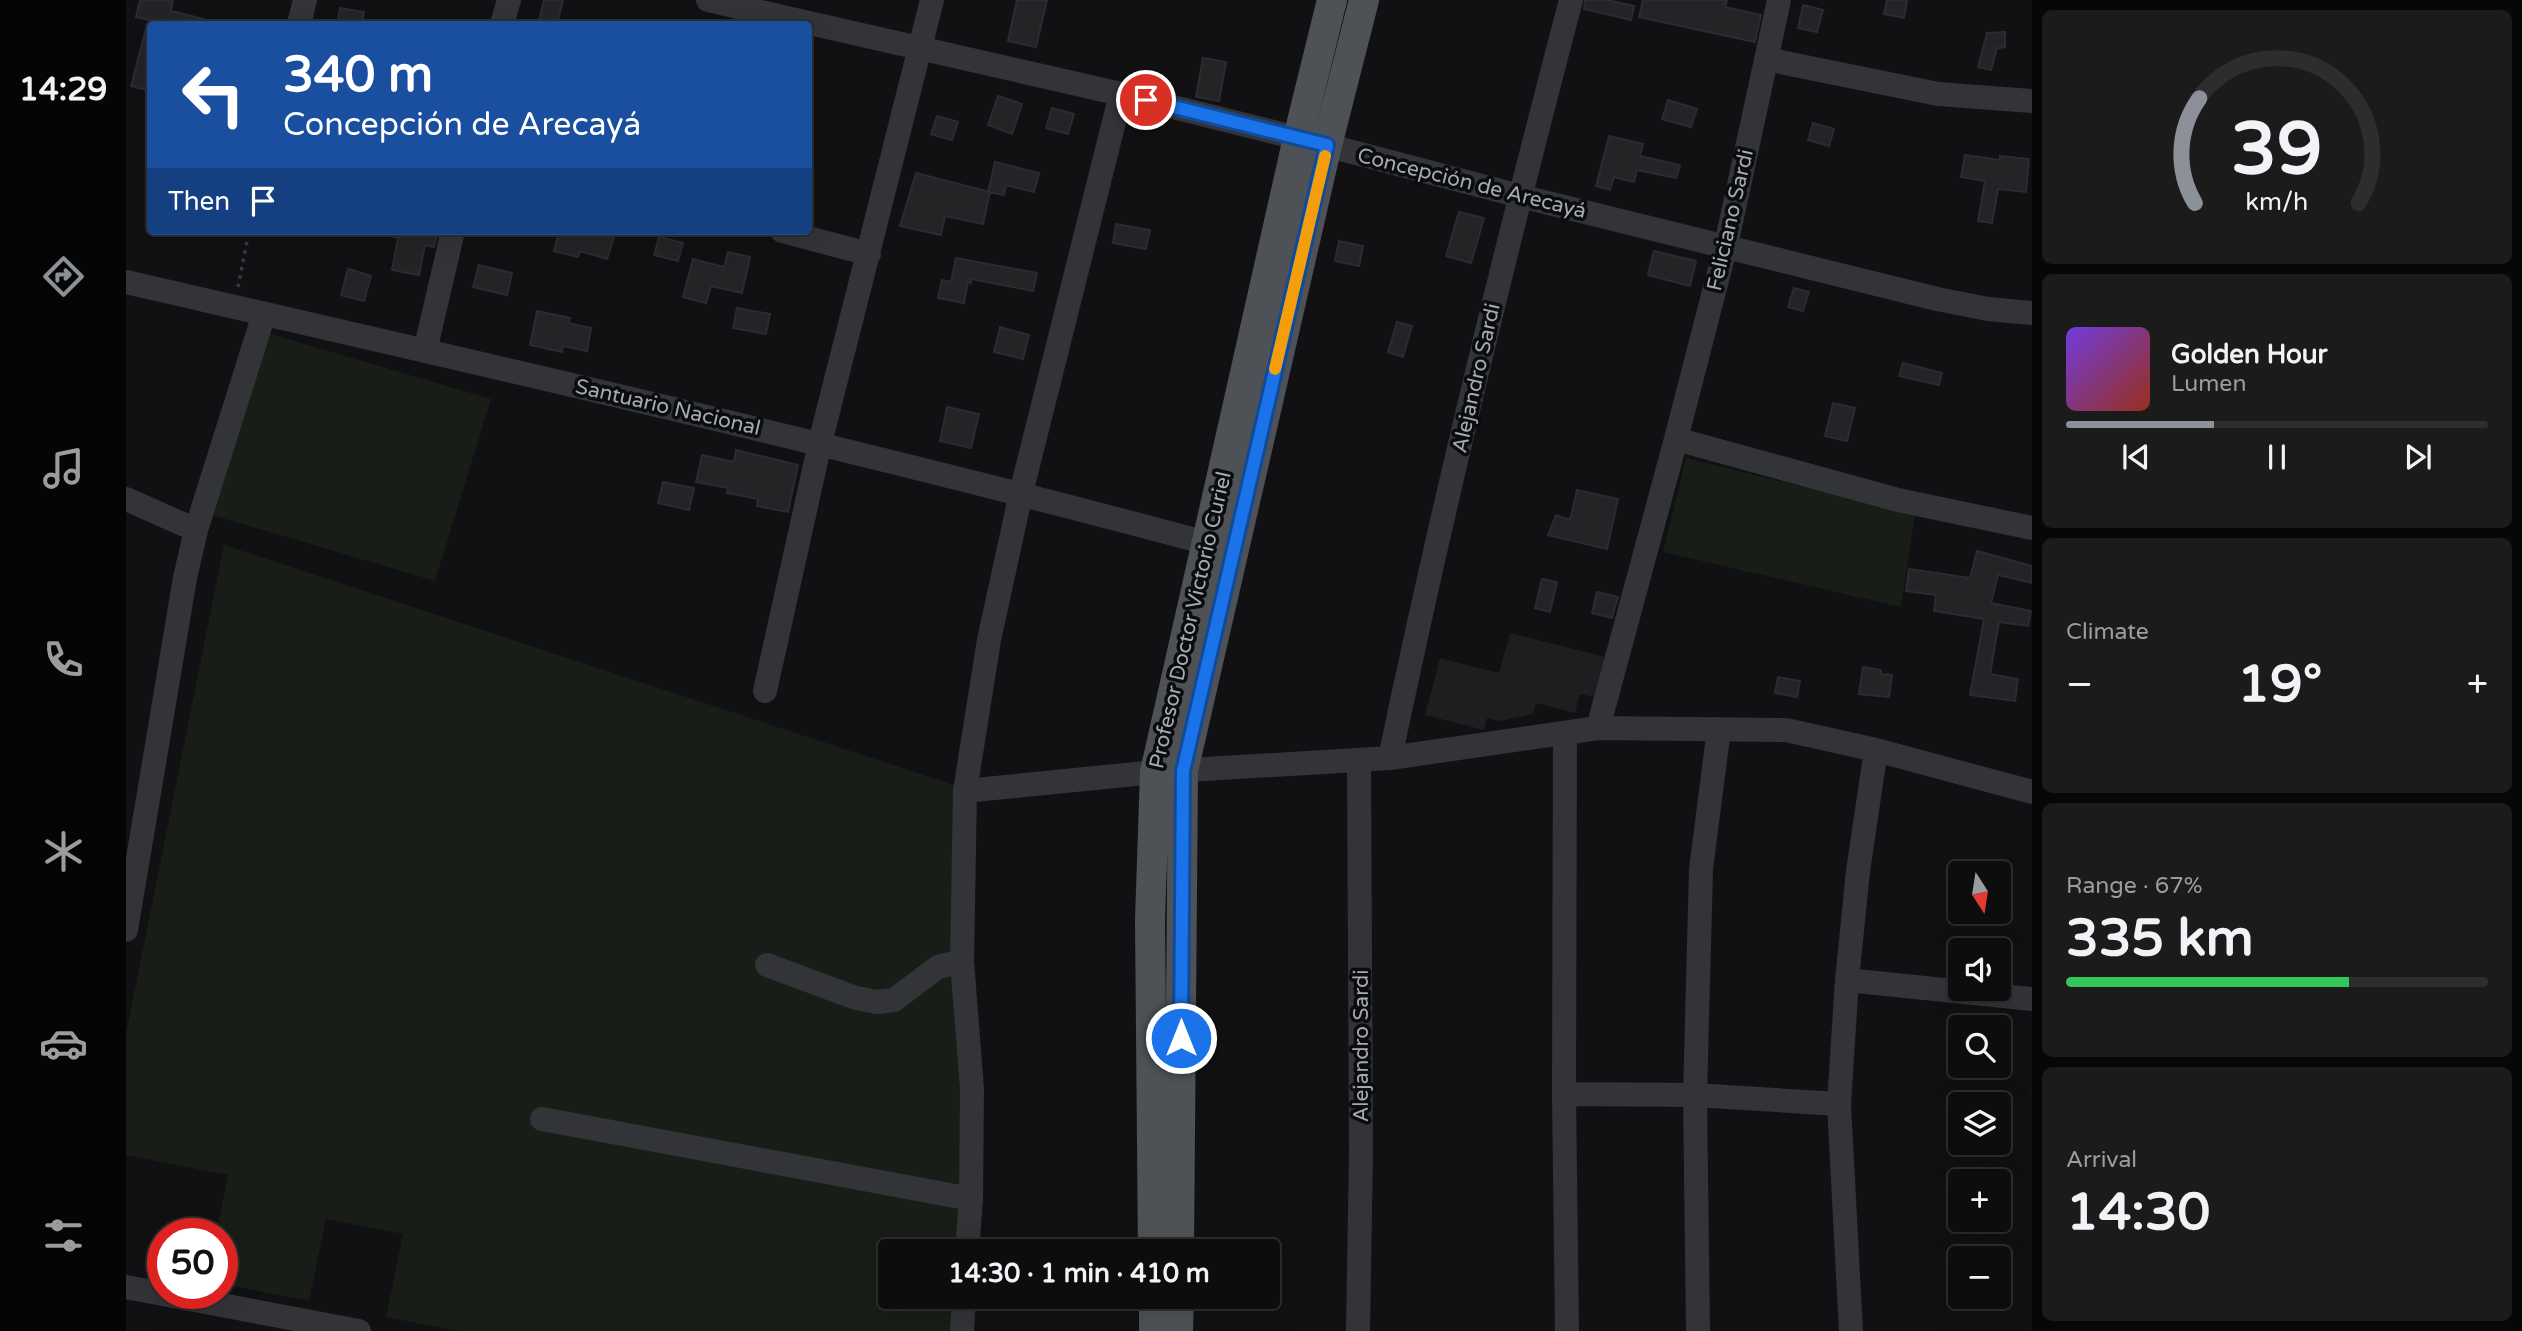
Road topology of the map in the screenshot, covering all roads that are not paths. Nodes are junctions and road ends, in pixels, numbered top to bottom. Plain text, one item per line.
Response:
1 (305, 0) edge
2 (509, 0) edge
3 (932, 0) edge
4 (1332, 0) edge
5 (1364, 0) edge
6 (1571, 0) edge
7 (1779, 0) edge
8 (720, 1) edge
9 (300, 21) edge
10 (503, 21) edge
11 (805, 21) edge
12 (812, 23) edge
13 (919, 48) junction
14 (1766, 59) junction
15 (1121, 94) junction
16 (2032, 101) edge
17 (1298, 138) junction
18 (1327, 145) junction
19 (1520, 196) junction
20 (452, 235) edge
21 (797, 235) edge
22 (1726, 245) junction
23 (869, 254) junction
24 (126, 282) edge
25 (2032, 313) edge
26 (264, 314) junction
27 (425, 351) junction
28 (1676, 439) junction
29 (820, 443) junction
30 (1021, 493) junction
31 (126, 499) edge
32 (2032, 528) edge
33 (196, 530) junction
34 (1207, 543) junction
35 (765, 691) dead end
36 (1598, 728) junction
37 (1719, 729) junction
38 (1565, 734) junction
39 (1876, 750) junction
40 (1390, 758) junction
41 (1359, 760) junction
42 (1169, 771) junction
43 (965, 791) junction
44 (2032, 792) edge
45 (126, 930) edge
46 (962, 961) junction
47 (767, 965) dead end
48 (1847, 980) junction
49 (2032, 999) edge
50 (1564, 1094) junction
51 (1695, 1095) junction
52 (1839, 1104) junction
53 (542, 1119) dead end
54 (971, 1199) junction
55 (968, 1239) edge
56 (1153, 1239) edge
57 (1179, 1239) edge
58 (126, 1287) edge
59 (963, 1309) edge
60 (1154, 1309) edge
61 (1179, 1309) edge
62 (359, 1331) edge
63 (962, 1331) edge
64 (1154, 1331) edge
65 (1178, 1331) edge
66 (1358, 1331) edge
67 (1567, 1331) edge
68 (1698, 1331) edge
69 (1851, 1331) edge

1 - 9 street
2 - 10 street
3 - 13 street
4 - 17 main road, Profesor Doctor Victorio Curiel
5 - 18 main road, Profesor Doctor Victorio Curiel
6 - 19 street, Alejandro Sardi
7 - 14 street, Feliciano Sardi
8 - 11 street, Concepción de Arecayá
12 - 13 street, Concepción de Arecayá
13 - 15 street, Concepción de Arecayá
13 - 23 street
14 - 16 street
14 - 22 street, Feliciano Sardi
15 - 17 street, Concepción de Arecayá
15 - 30 street
17 - 18 street, Concepción de Arecayá
17 - 34 main road, Profesor Doctor Victorio Curiel
18 - 19 street, Concepción de Arecayá
18 - 42 main road, Profesor Doctor Victorio Curiel
19 - 22 street, Concepción de Arecayá
19 - 40 street, Alejandro Sardi
20 - 27 street
21 - 23 street
22 - 25 street, Concepción de Arecayá
22 - 28 street, Feliciano Sardi
23 - 29 street
24 - 26 street, Santuario Nacional
26 - 27 street, Santuario Nacional
26 - 33 street
27 - 29 street, Santuario Nacional
28 - 32 street
28 - 36 street, Feliciano Sardi
29 - 30 street, Santuario Nacional
29 - 35 street
30 - 34 street, Santuario Nacional
30 - 43 street
31 - 33 street
33 - 45 street
34 - 42 main road, Profesor Doctor Victorio Curiel
36 - 37 street
36 - 38 street
37 - 39 street
37 - 51 street
38 - 40 street
38 - 50 street
39 - 44 street
39 - 48 street
40 - 41 street
41 - 42 street
41 - 66 street, Alejandro Sardi
42 - 43 street
42 - 56 main road, Profesor Doctor Victorio Curiel
42 - 57 main road, Profesor Doctor Victorio Curiel
43 - 46 street
46 - 47 street
46 - 54 street
48 - 49 street
48 - 52 street
50 - 51 street
50 - 67 street
51 - 52 street
51 - 68 street
52 - 69 street
53 - 54 street
54 - 55 street
58 - 62 street
59 - 63 street
60 - 64 main road
61 - 65 main road

